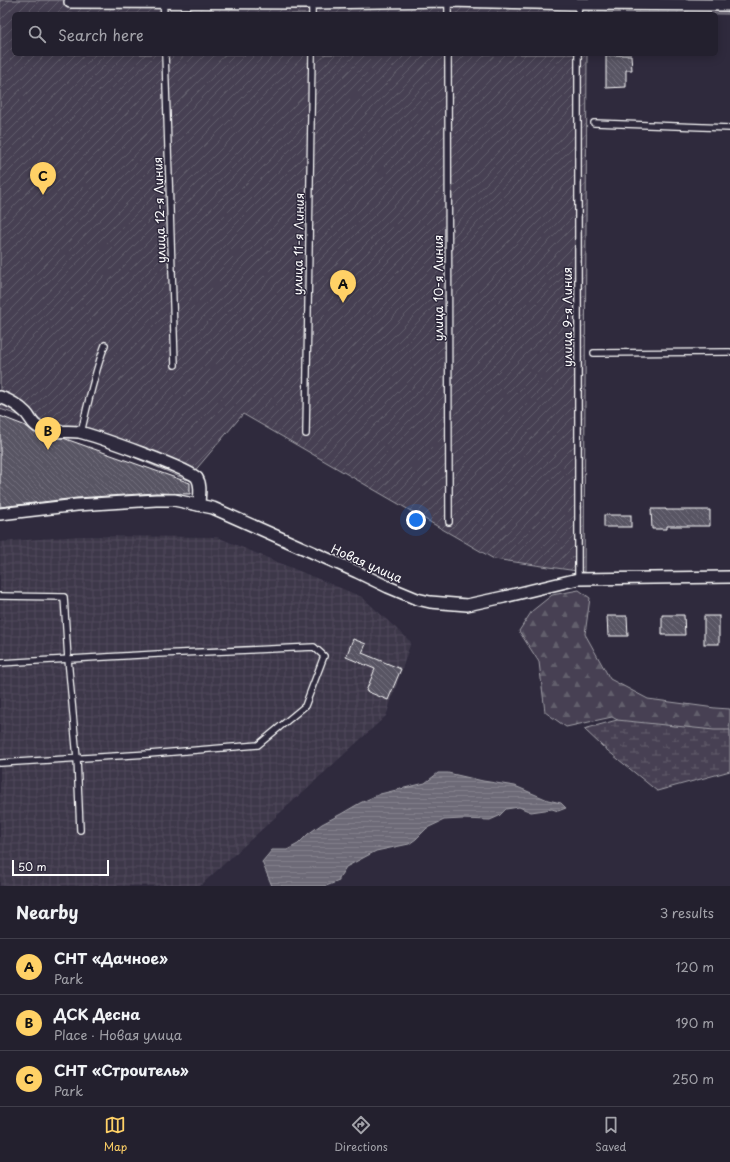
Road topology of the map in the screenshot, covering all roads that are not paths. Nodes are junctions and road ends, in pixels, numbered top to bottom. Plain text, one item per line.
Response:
1 (448, 0) edge
2 (70, 2) dead end
3 (725, 3) edge
4 (163, 6) edge
5 (312, 6) edge
6 (578, 6) edge
7 (448, 12) edge
8 (165, 56) edge
9 (312, 56) edge
10 (448, 56) edge
11 (578, 56) edge
12 (594, 123) dead end
13 (730, 128) edge
14 (105, 345) dead end
15 (730, 352) edge
16 (594, 353) dead end
17 (176, 364) dead end
18 (0, 397) edge
19 (81, 433) junction
20 (306, 434) dead end
21 (199, 505) junction
22 (0, 514) edge
23 (449, 522) dead end
24 (730, 577) edge
25 (578, 579) junction
26 (0, 596) edge
27 (68, 659) junction
28 (0, 663) edge
29 (77, 758) junction
30 (0, 763) edge
31 (80, 830) dead end

1 - 5 street
1 - 6 street
1 - 7 lane
2 - 4 street
3 - 6 street
4 - 5 street
8 - 17 lane, улица 12-я Линия
9 - 20 lane, улица 11-я Линия
10 - 23 lane, улица 10-я Линия
11 - 25 lane, улица 9-я Линия
12 - 13 lane
14 - 19 lane
15 - 16 lane
18 - 19 street
19 - 21 street
21 - 22 street, Новая улица
21 - 25 street, Новая улица
24 - 25 street, Новая улица
26 - 27 lane
27 - 28 lane
27 - 29 lane
27 - 29 lane
29 - 30 lane
29 - 31 lane

